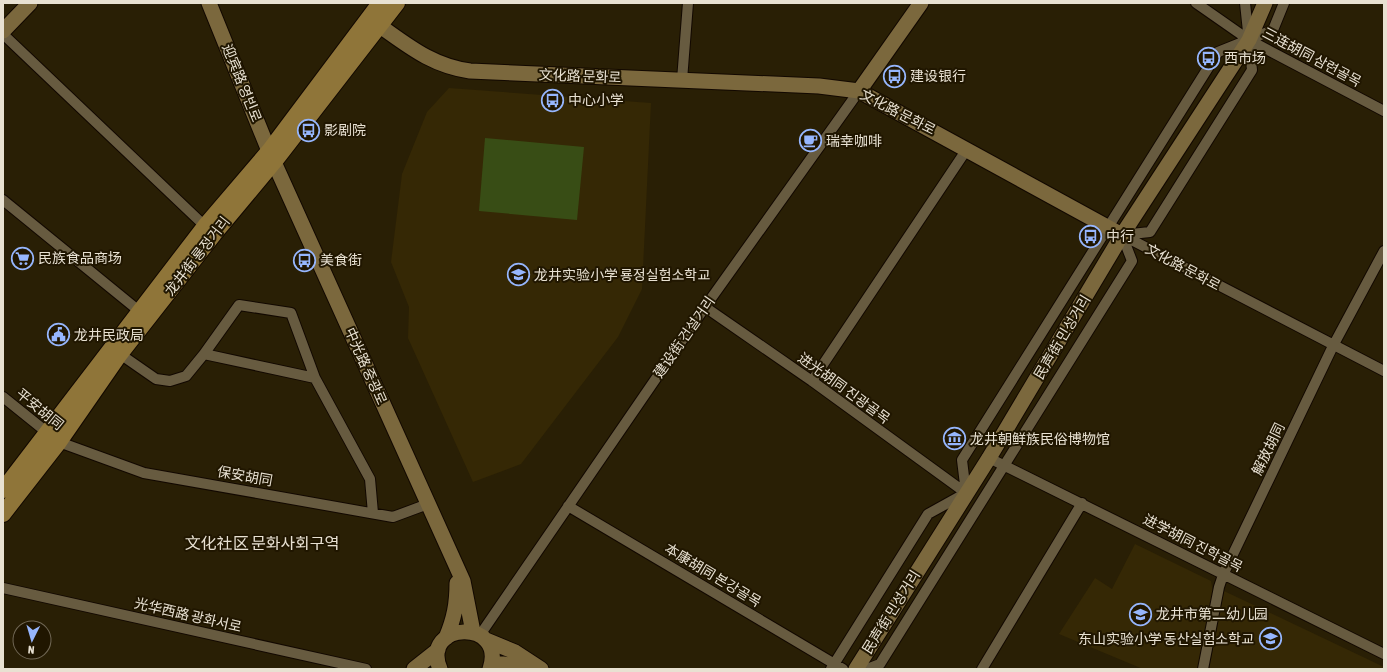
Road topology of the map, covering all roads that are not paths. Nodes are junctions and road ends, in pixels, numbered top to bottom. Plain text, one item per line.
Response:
1 (30, 3) edge
2 (210, 3) edge
3 (380, 3) edge
4 (397, 3) edge
5 (688, 3) edge
6 (921, 3) edge
7 (1196, 3) edge
8 (1245, 3) edge
9 (1265, 3) edge
10 (1284, 3) edge
11 (374, 22) junction
12 (3, 33) edge
13 (1249, 40) junction
14 (682, 80) junction
15 (858, 91) junction
16 (1384, 111) edge
17 (967, 149) junction
18 (272, 156) junction
19 (3, 200) edge
20 (1108, 227) junction
21 (210, 230) junction
22 (1122, 236) junction
23 (1384, 251) edge
24 (705, 307) junction
25 (144, 314) junction
26 (1333, 346) junction
27 (120, 354) junction
28 (204, 354) junction
29 (1384, 371) edge
30 (315, 378) junction
31 (812, 381) junction
32 (3, 397) edge
33 (46, 432) junction
34 (59, 442) junction
35 (989, 458) junction
36 (1004, 465) junction
37 (3, 490) edge
38 (966, 493) junction
39 (1082, 503) junction
40 (428, 504) junction
41 (568, 506) junction
42 (373, 513) junction
43 (3, 514) edge
44 (456, 570) junction
45 (1223, 574) junction
46 (3, 588) edge
47 (480, 636) junction
48 (1384, 654) edge
49 (440, 658) edge
50 (836, 667) edge
51 (366, 669) edge
52 (414, 669) edge
53 (490, 669) edge
54 (531, 669) edge
55 (542, 669) edge
56 (856, 669) edge
57 (866, 669) edge
58 (982, 669) edge
59 (1203, 669) edge

1 - 12 street
2 - 18 street, 迎宾路 영빈로
3 - 11 main road, 龙井街 룡정거리
4 - 11 main road, 龙井街 룡정거리
5 - 14 street
6 - 15 street, 建设街 건설거리
7 - 13 street, 三连胡同 삼련골목
8 - 13 street
9 - 13 street, 民声街 민성거리
10 - 13 street
11 - 14 street, 文化路 문화로
11 - 18 main road, 龙井街 룡정거리
12 - 21 street
13 - 16 street, 三连胡同 삼련골목
13 - 20 street
13 - 22 street, 民声街 민성거리
13 - 22 street
14 - 15 street, 文化路 문화로
15 - 17 street, 文化路 문화로
15 - 24 street, 建设街 건설거리
17 - 20 street, 文化路 문화로
17 - 31 street
18 - 21 main road, 龙井街 룡정거리
18 - 40 street, 中光路 중광로
19 - 25 street
20 - 22 street, 文化路 문화로
20 - 38 street
21 - 25 main road, 龙井街 룡정거리
22 - 26 street, 文化路 문화로
22 - 35 street, 民声街 민성거리
22 - 36 street
23 - 26 street, 解放胡同
24 - 31 street, 进光胡同 진광골목
24 - 41 street, 建设街 건설거리
25 - 27 main road, 龙井街 룡정거리
25 - 33 main road, 龙井街 룡정거리
26 - 29 street, 文化路 문화로
26 - 45 street, 解放胡同
27 - 28 street
27 - 34 main road, 龙井街 룡정거리
28 - 30 street
28 - 30 street
30 - 42 street
31 - 38 street, 进光胡同 진광골목
32 - 33 street, 平安胡同
33 - 34 street, 平安胡同
33 - 37 main road, 龙井街 룡정거리
34 - 42 street, 保安胡同
34 - 43 main road, 龙井街 룡정거리
35 - 36 street, 进学胡同 진학골목
35 - 38 street, 民声街 민성거리
36 - 39 street, 进学胡同 진학골목
36 - 57 street
38 - 50 street
38 - 56 street, 民声街 민성거리
39 - 45 street, 进学胡同 진학골목
39 - 58 street
40 - 42 street, 保安胡同
40 - 44 street, 中光路 중광로
41 - 47 street, 建设街 건설거리
41 - 50 street, 本康胡同 본강골목
44 - 47 street, 中光路 중광로
44 - 49 street, 中光路 중광로
45 - 48 street, 进学胡同 진학골목
45 - 59 street, 解放胡同
46 - 51 street, 光华西路 광화서로
47 - 49 street
47 - 53 street, 中光路 중광로
47 - 55 street
49 - 52 street
53 - 54 street

